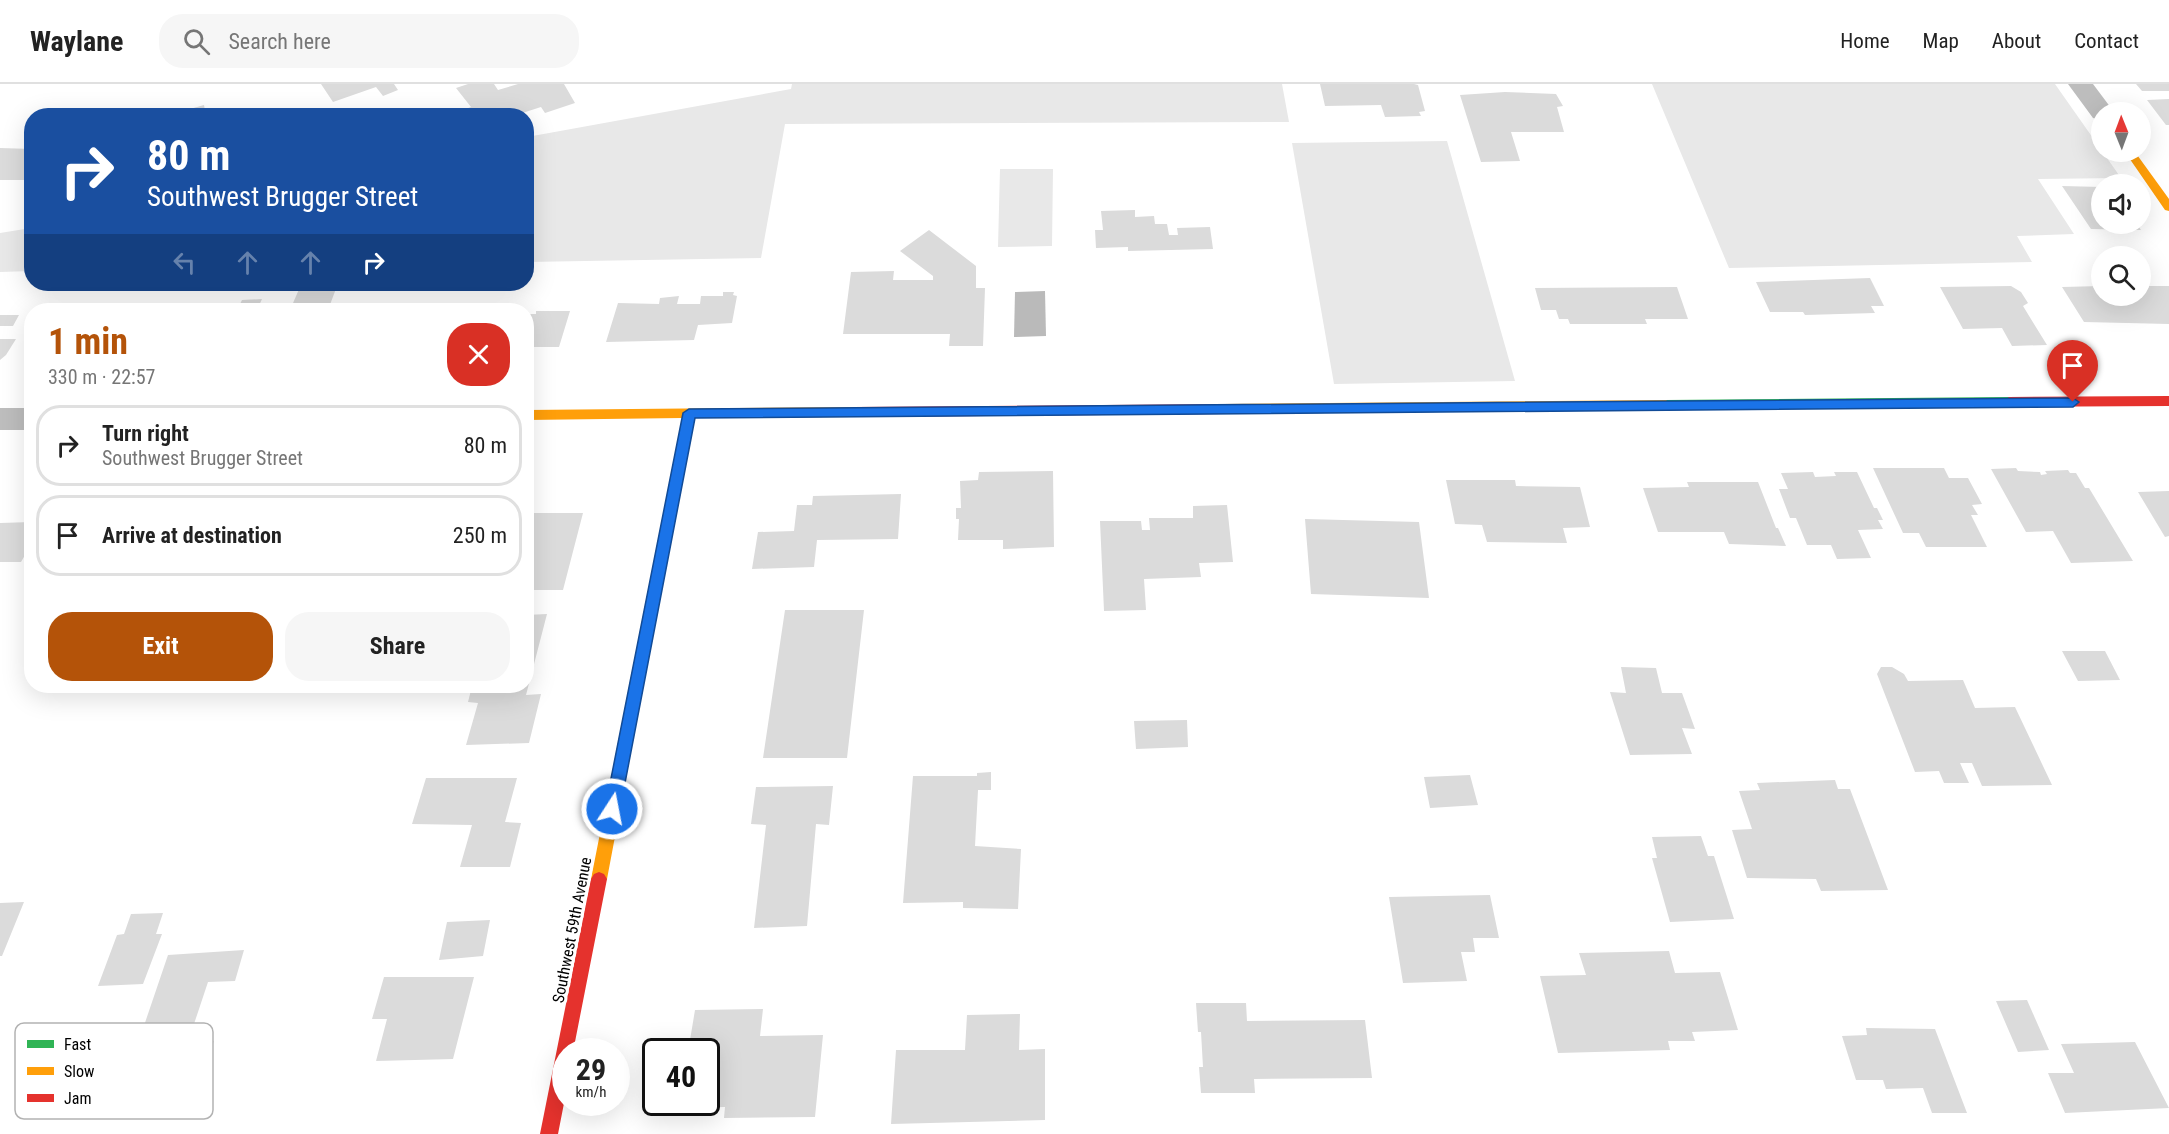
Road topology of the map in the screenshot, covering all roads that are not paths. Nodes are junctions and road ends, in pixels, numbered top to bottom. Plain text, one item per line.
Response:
1 (2080, 84) edge
2 (2094, 102) edge
3 (2137, 162) edge
4 (2169, 207) edge
5 (2169, 401) edge
6 (689, 413) junction
7 (534, 415) edge
8 (24, 419) edge
9 (0, 420) edge
10 (549, 1134) edge

1 - 2 street
3 - 4 street
5 - 6 street
6 - 7 street
6 - 10 street, Southwest 59th Avenue
8 - 9 street

